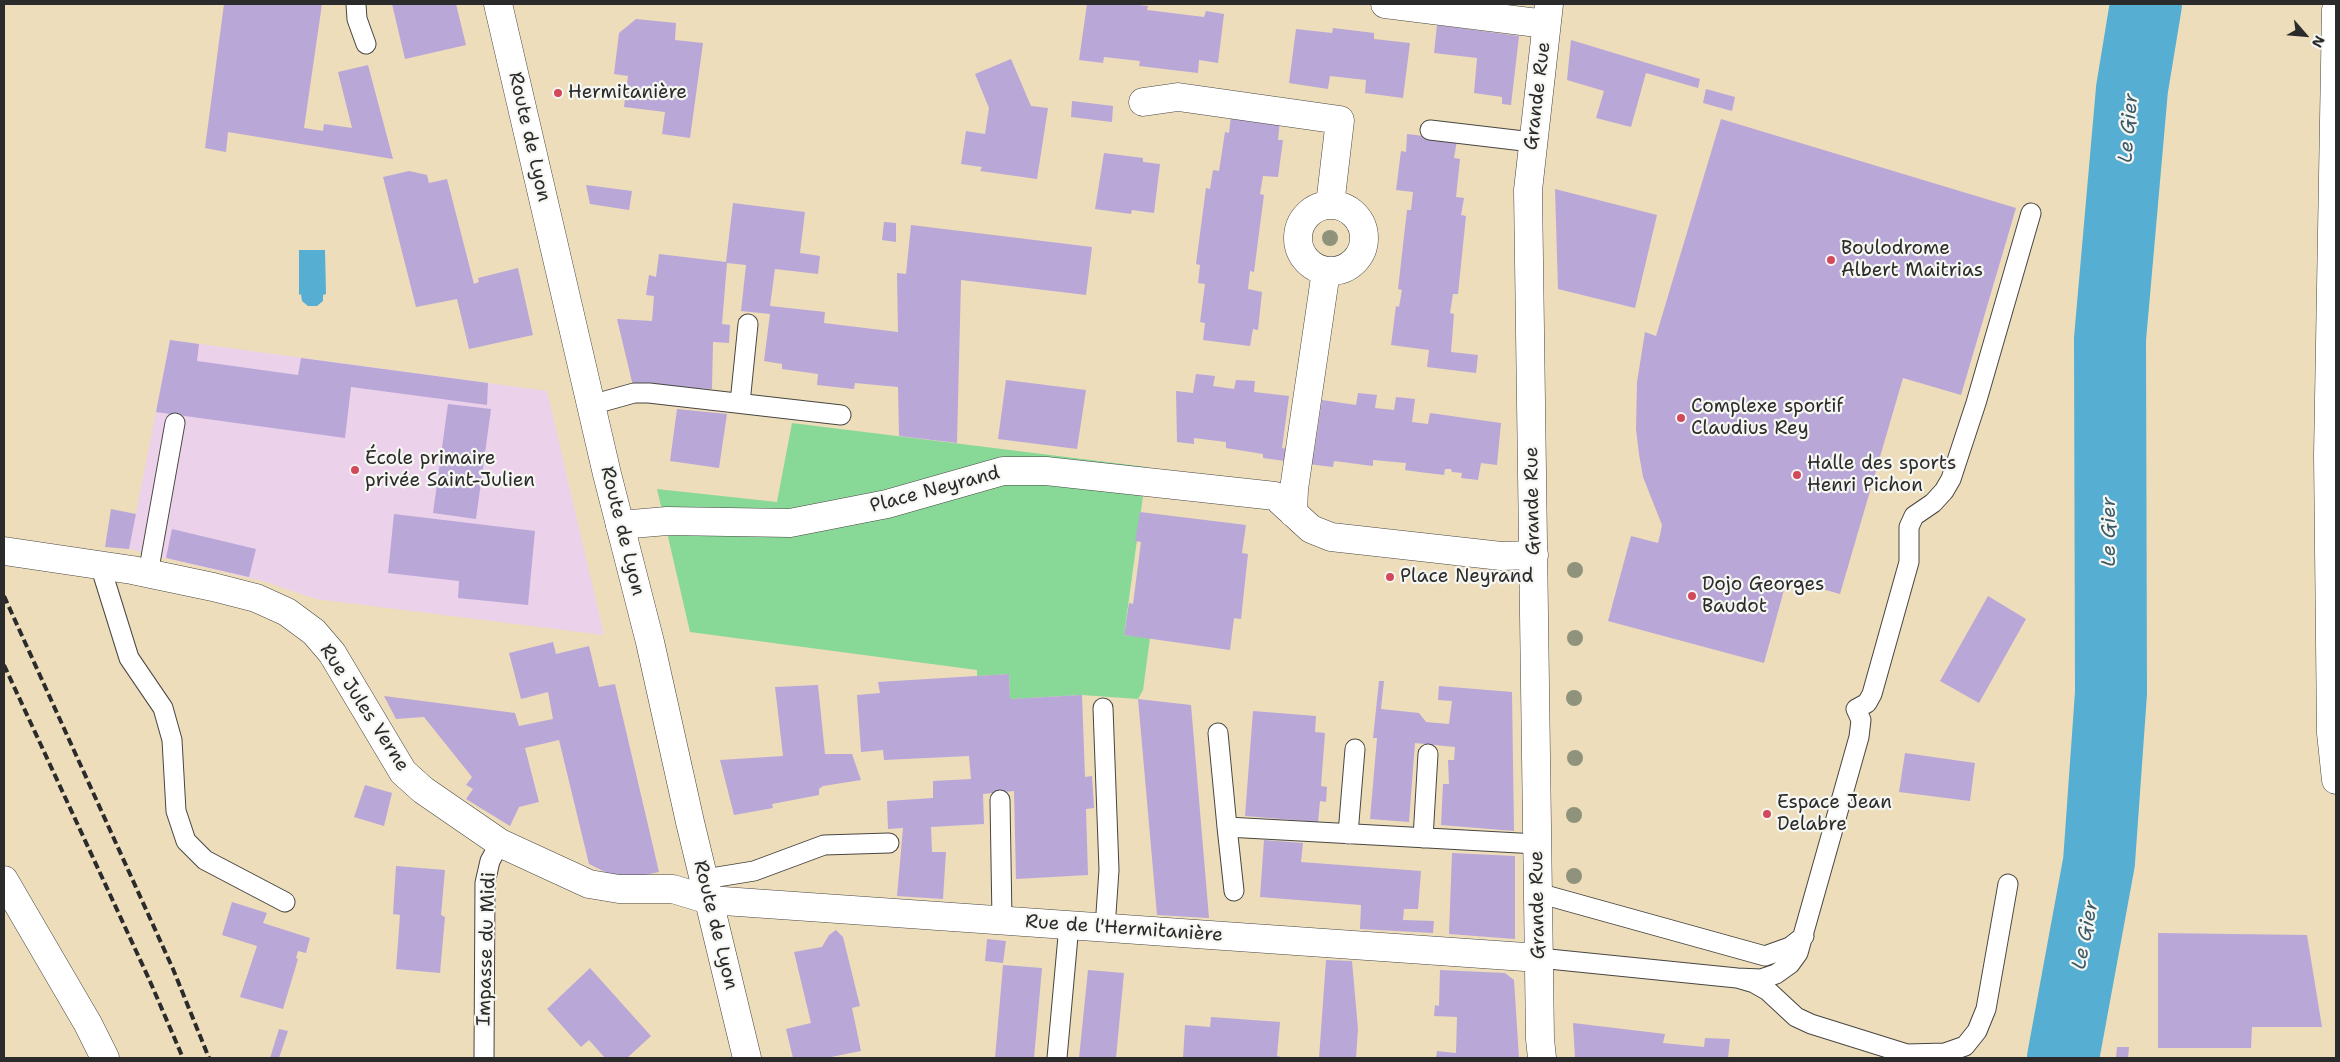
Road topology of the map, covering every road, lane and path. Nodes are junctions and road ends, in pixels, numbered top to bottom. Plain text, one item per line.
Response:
1 (356, 4) edge
2 (498, 4) edge
3 (1385, 4) edge
4 (2336, 10) edge
5 (1547, 14) edge
6 (366, 44) dead end
7 (1143, 102) dead end
8 (1430, 130) dead end
9 (1532, 142) junction
10 (1330, 205) junction
11 (2031, 213) dead end
12 (1326, 271) junction
13 (748, 324) dead end
14 (740, 403) junction
15 (591, 405) junction
16 (840, 415) dead end
17 (176, 423) dead end
18 (1293, 513) junction
19 (620, 525) junction
20 (4, 551) edge
21 (1534, 556) junction
22 (100, 565) junction
23 (148, 574) junction
24 (1103, 708) dead end
25 (1218, 733) dead end
26 (1355, 749) dead end
27 (1428, 754) dead end
28 (2336, 780) edge
29 (1000, 800) dead end
30 (1227, 827) junction
31 (1348, 834) junction
32 (1422, 838) junction
33 (500, 843) junction
34 (889, 843) dead end
35 (1537, 844) junction
36 (4, 880) edge
37 (2008, 884) dead end
38 (707, 890) junction
39 (1234, 891) dead end
40 (1538, 893) junction
41 (285, 902) dead end
42 (1002, 920) junction
43 (1068, 925) junction
44 (1105, 928) junction
45 (1804, 936) junction
46 (1539, 958) junction
47 (1737, 978) junction
48 (1945, 1056) edge
49 (105, 1058) edge
50 (484, 1058) edge
51 (748, 1058) edge
52 (1057, 1058) edge
53 (1542, 1058) edge

1 - 6 lane
2 - 15 street, Route de Lyon
3 - 5 street
4 - 28 street
5 - 9 street, Grande Rue
7 - 10 street
8 - 9 lane
9 - 21 street, Grande Rue
10 - 12 street
10 - 12 street
11 - 45 lane
12 - 18 street
13 - 14 lane
14 - 15 lane
14 - 16 lane
15 - 19 street, Route de Lyon
17 - 23 lane
18 - 19 street, Place Neyrand
18 - 21 street, Place Neyrand
19 - 38 street, Route de Lyon
20 - 22 street, Rue Jules Verne
21 - 35 street, Grande Rue
22 - 23 street, Rue Jules Verne
22 - 41 lane
23 - 33 street, Rue Jules Verne
24 - 44 lane
25 - 30 lane
26 - 31 lane
27 - 32 lane
29 - 42 lane
30 - 31 lane
30 - 39 lane
31 - 32 lane
32 - 35 lane
33 - 38 street, Rue Jules Verne
33 - 50 lane, Impasse du Midi
34 - 38 lane
35 - 40 street, Grande Rue
36 - 49 street
37 - 48 lane
38 - 42 street, Rue de l'Hermitanière
38 - 51 street, Route de Lyon
40 - 45 lane
40 - 46 street, Grande Rue
42 - 43 street, Rue de l'Hermitanière
43 - 44 street, Rue de l'Hermitanière
43 - 52 lane
44 - 46 street, Rue de l'Hermitanière
45 - 47 lane
46 - 47 lane
46 - 53 street, Grande Rue
47 - 48 lane

